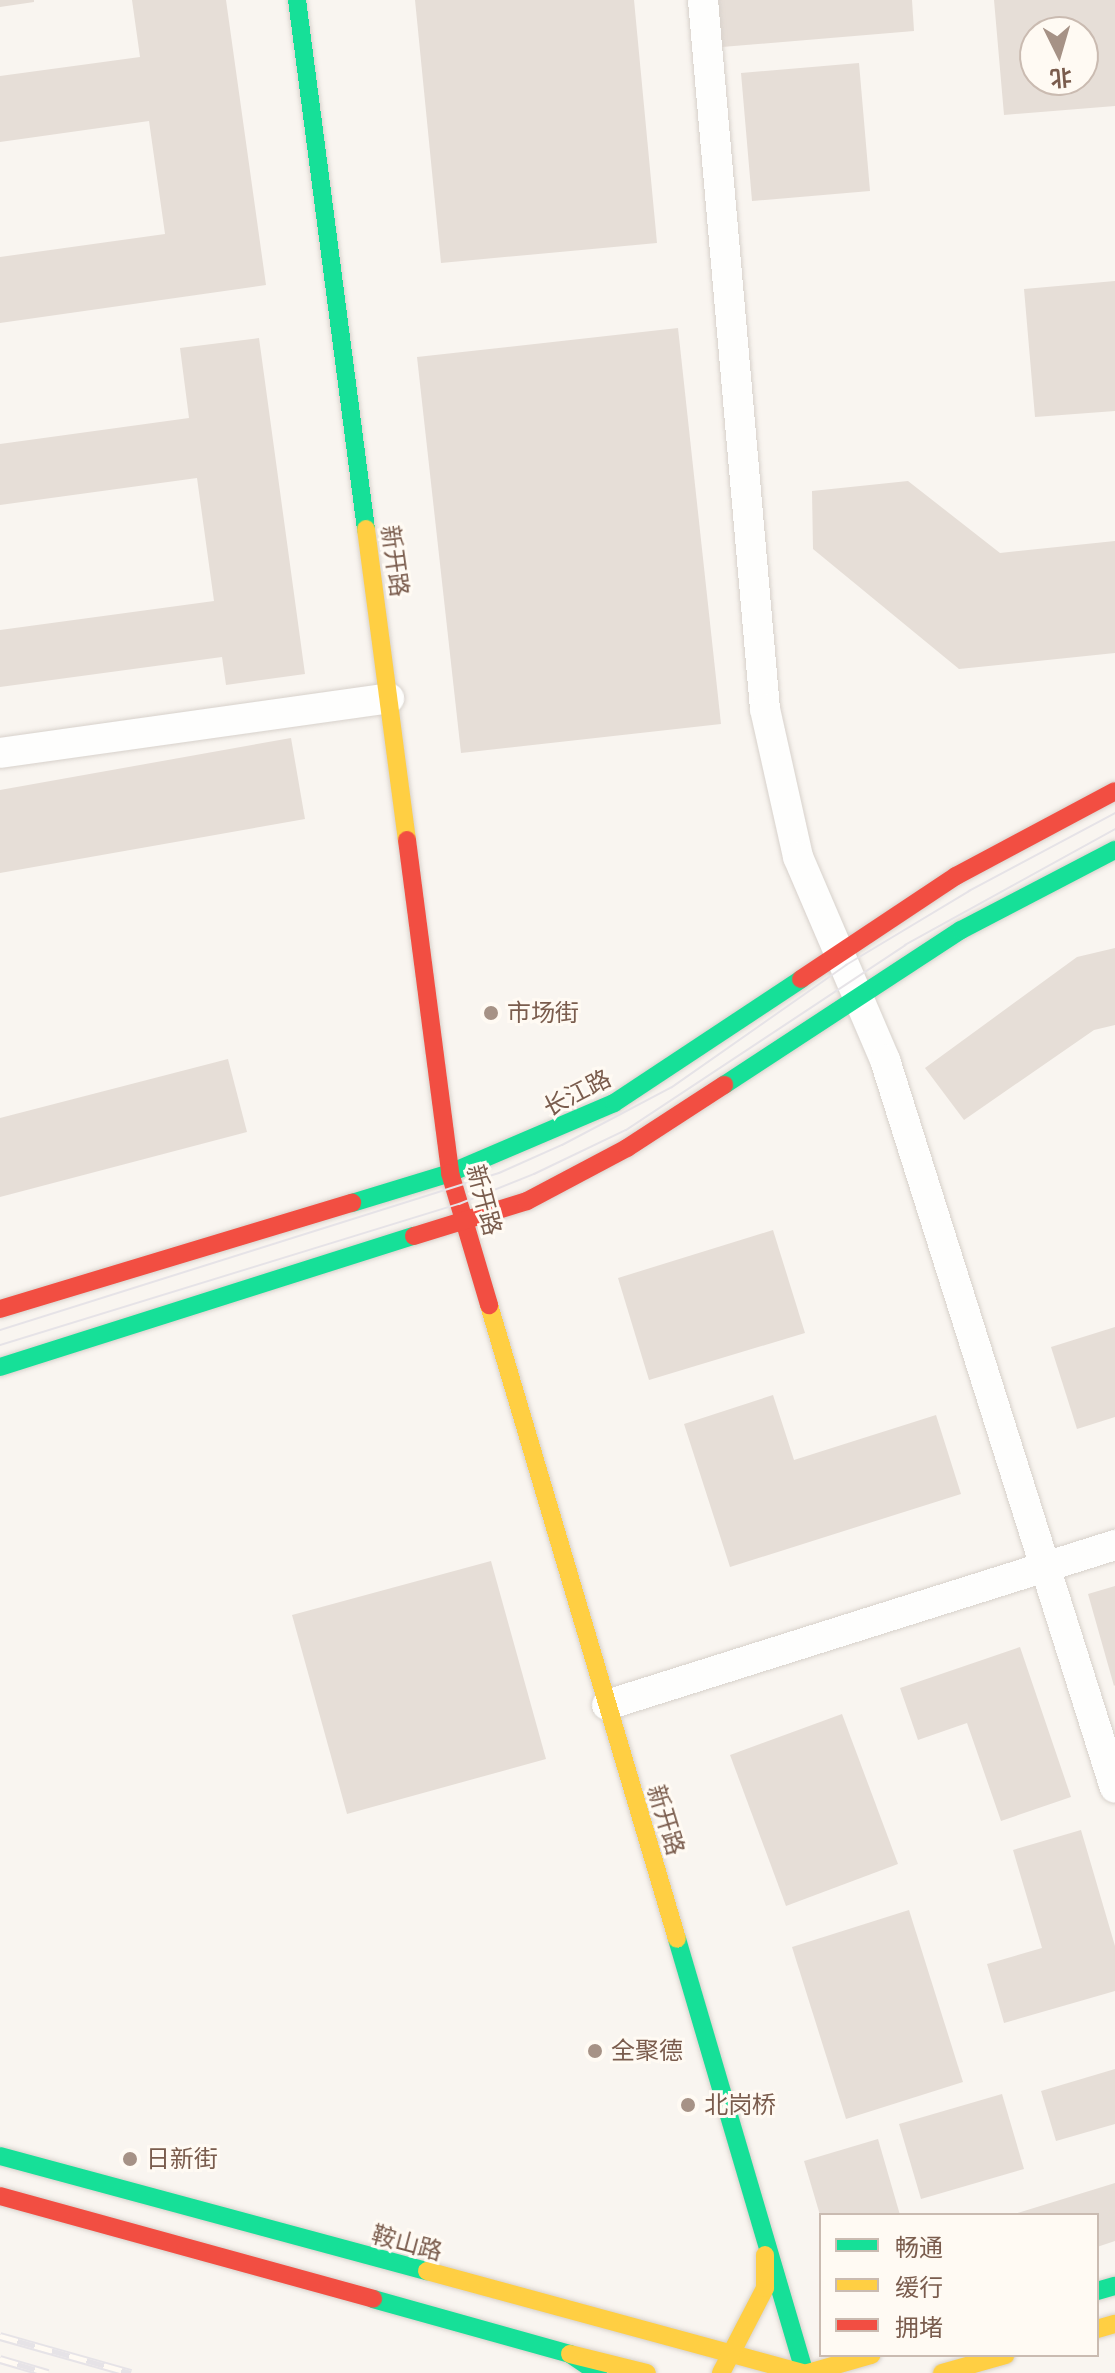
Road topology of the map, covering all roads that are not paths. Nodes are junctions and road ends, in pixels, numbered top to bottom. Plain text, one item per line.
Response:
1 (297, 0) edge
2 (703, 0) edge
3 (389, 698) junction
4 (0, 753) edge
5 (1115, 791) edge
6 (1115, 850) edge
7 (840, 949) junction
8 (861, 995) junction
9 (450, 1173) junction
10 (465, 1224) junction
11 (0, 1309) edge
12 (0, 1367) edge
13 (1115, 1545) edge
14 (1045, 1568) junction
15 (607, 1705) junction
16 (1115, 1788) edge
17 (0, 2156) edge
18 (0, 2196) edge
19 (766, 2238) junction
20 (570, 2354) junction
21 (731, 2356) junction
22 (864, 2357) edge
23 (999, 2357) edge
24 (598, 2373) edge
25 (647, 2373) edge
26 (721, 2373) edge
27 (805, 2373) edge
28 (942, 2373) edge

1 - 3 main road, 新开路
2 - 7 street
3 - 4 street
3 - 9 main road, 新开路
5 - 7 main road, 长江路
6 - 8 main road
7 - 8 street
7 - 9 main road, 长江路
8 - 10 main road
8 - 14 street
9 - 10 main road, 新开路
9 - 11 main road, 长江路
10 - 12 main road
10 - 15 main road, 新开路
13 - 14 street
14 - 15 street
14 - 16 street
15 - 19 main road, 新开路
17 - 21 main road, 鞍山路
18 - 20 main road
19 - 21 main road
19 - 27 main road, 新开路
20 - 24 main road
20 - 25 main road
21 - 26 main road
21 - 27 main road, 鞍山路
22 - 27 main road, 鞍山路
23 - 28 main road

